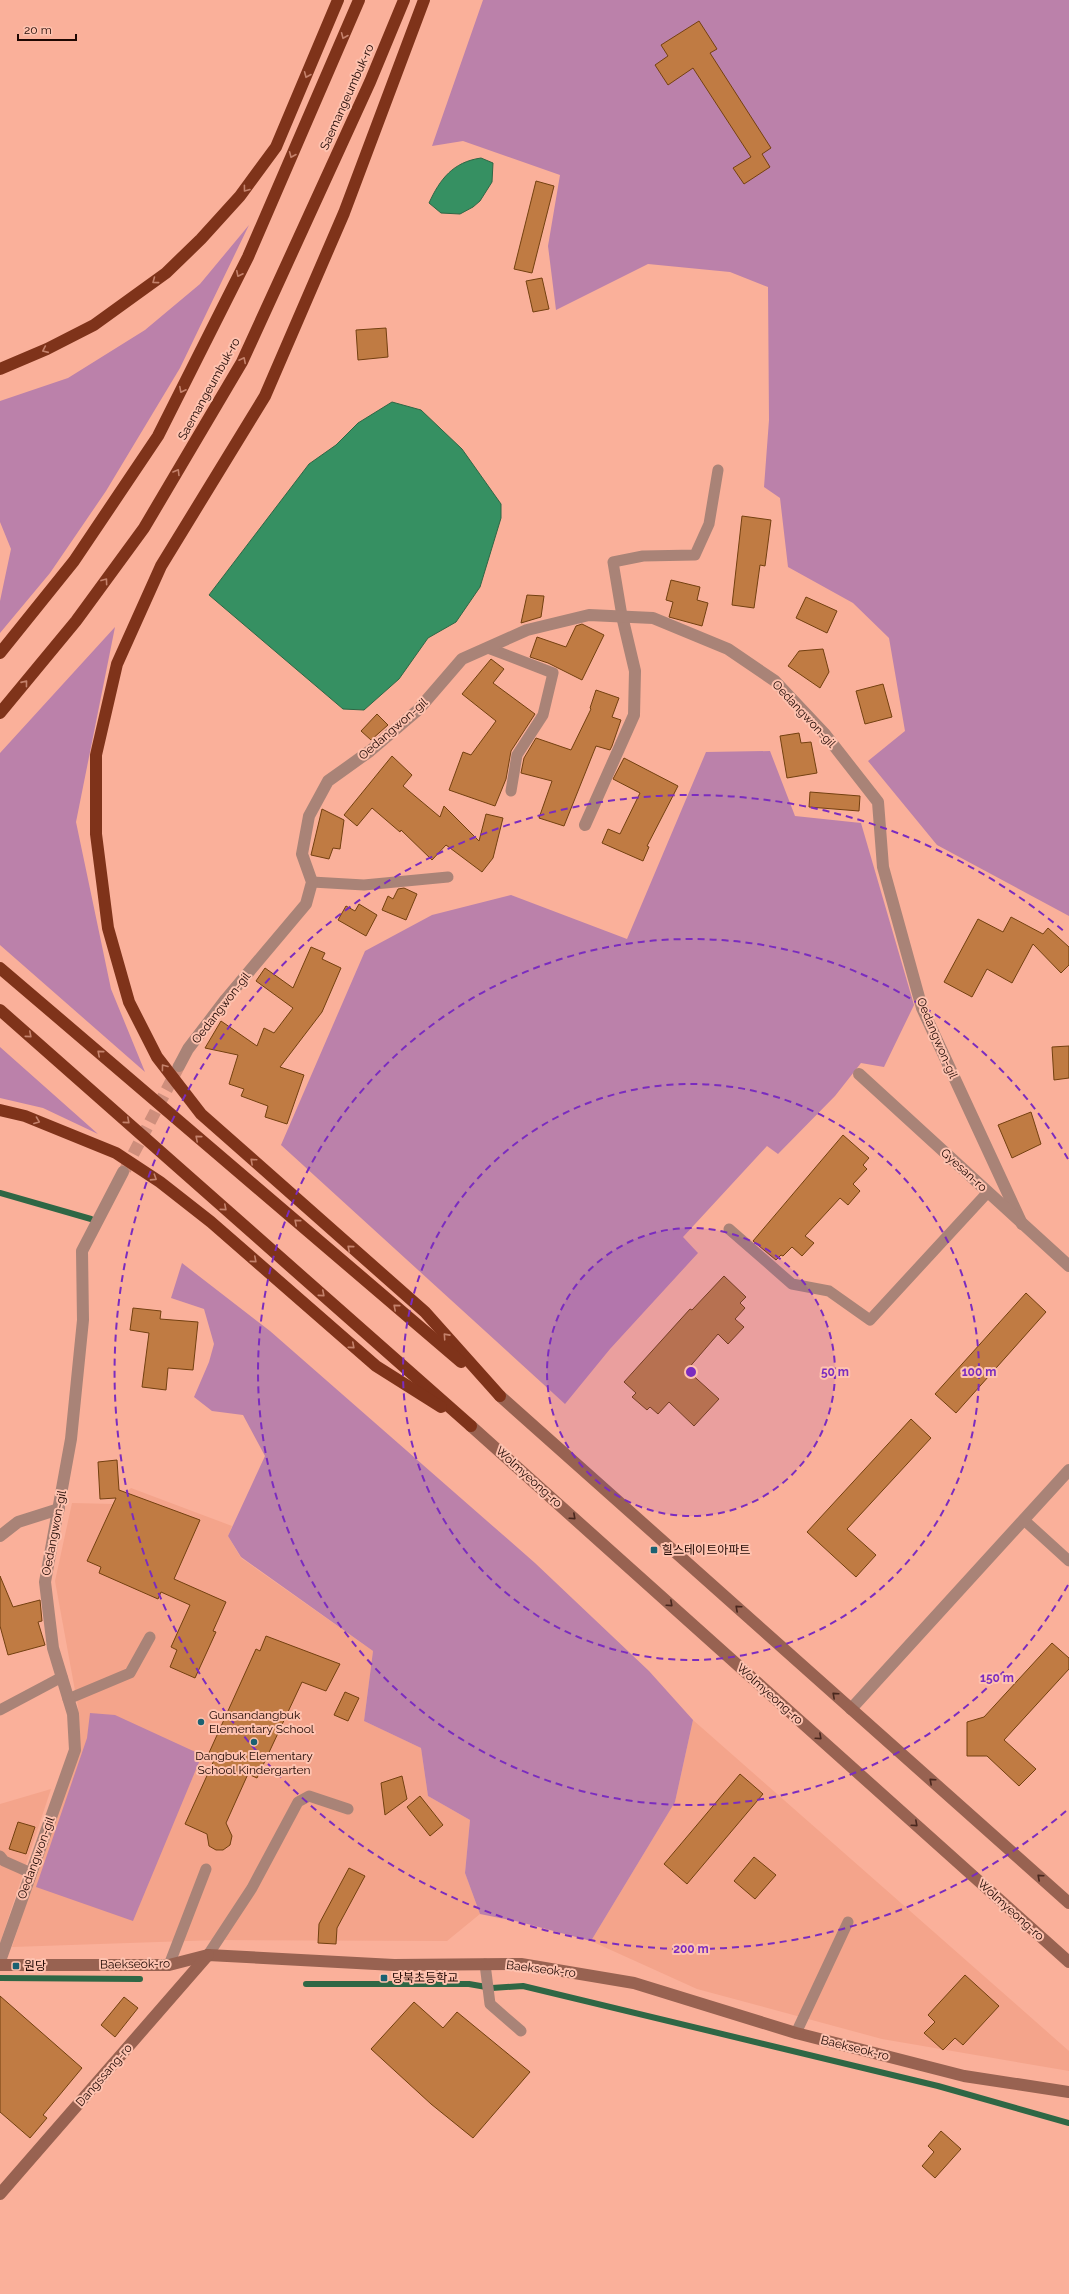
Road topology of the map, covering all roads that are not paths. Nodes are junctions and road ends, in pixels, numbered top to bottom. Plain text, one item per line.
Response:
1 (338, 0) edge
2 (359, 0) edge
3 (404, 0) edge
4 (424, 0) edge
5 (0, 369) edge
6 (718, 470) dead end
7 (622, 616) junction
8 (488, 648) junction
9 (0, 653) edge
10 (0, 713) edge
11 (511, 791) dead end
12 (584, 825) dead end
13 (448, 877) dead end
14 (312, 882) junction
15 (0, 968) edge
16 (0, 1010) edge
17 (179, 1066) tunnel mouth
18 (859, 1074) dead end
19 (0, 1110) edge
20 (123, 1172) tunnel mouth
21 (988, 1192) junction
22 (1022, 1224) junction
23 (729, 1229) dead end
24 (1069, 1266) edge
25 (500, 1396) junction
26 (471, 1426) junction
27 (1069, 1470) edge
28 (59, 1509) junction
29 (1024, 1520) junction
30 (0, 1536) edge
31 (1069, 1562) edge
32 (150, 1637) dead end
33 (62, 1677) junction
34 (68, 1699) junction
35 (851, 1709) junction
36 (0, 1710) edge
37 (348, 1809) dead end
38 (0, 1856) edge
39 (206, 1869) dead end
40 (31, 1874) junction
41 (1069, 1903) edge
42 (848, 1922) dead end
43 (208, 1955) junction
44 (0, 1961) edge
45 (1069, 1962) edge
46 (485, 1964) junction
47 (0, 1965) edge
48 (169, 1965) junction
49 (521, 2031) dead end
50 (796, 2033) junction
51 (1069, 2092) edge
52 (0, 2194) edge

1 -> 5 highway
2 -> 9 highway, Saemangeumbuk-ro
10 -> 3 highway, Saemangeumbuk-ro
25 -> 4 highway
6 - 7 lane
7 - 8 street, Oedangwon-gil
7 - 12 street
7 - 22 street, Oedangwon-gil
8 - 11 lane
8 - 14 street, Oedangwon-gil
13 - 14 lane
14 - 17 street, Oedangwon-gil
25 -> 15 highway
16 -> 26 highway
18 - 21 street, Gyesan-ro
19 -> 26 highway
20 - 28 street, Oedangwon-gil
21 - 22 street, Gyesan-ro
21 - 23 lane
22 - 24 street, Gyesan-ro
35 -> 25 street
26 -> 45 street, Wolmyeong-ro
27 - 29 street
28 - 30 street
28 - 33 street, Oedangwon-gil
29 - 31 lane
29 - 35 street
32 - 34 lane
33 - 34 street, Oedangwon-gil
33 - 36 lane
34 - 40 street, Oedangwon-gil
41 -> 35 street
37 - 43 lane
38 - 40 lane
39 - 48 lane
40 - 44 street, Oedangwon-gil
42 - 50 lane
43 - 46 street, Baekseok-ro
43 - 48 street, Baekseok-ro
43 - 52 street, Dangssang-ro
46 - 49 lane
46 - 50 street, Baekseok-ro
47 - 48 street, Baekseok-ro
50 - 51 street, Baekseok-ro

